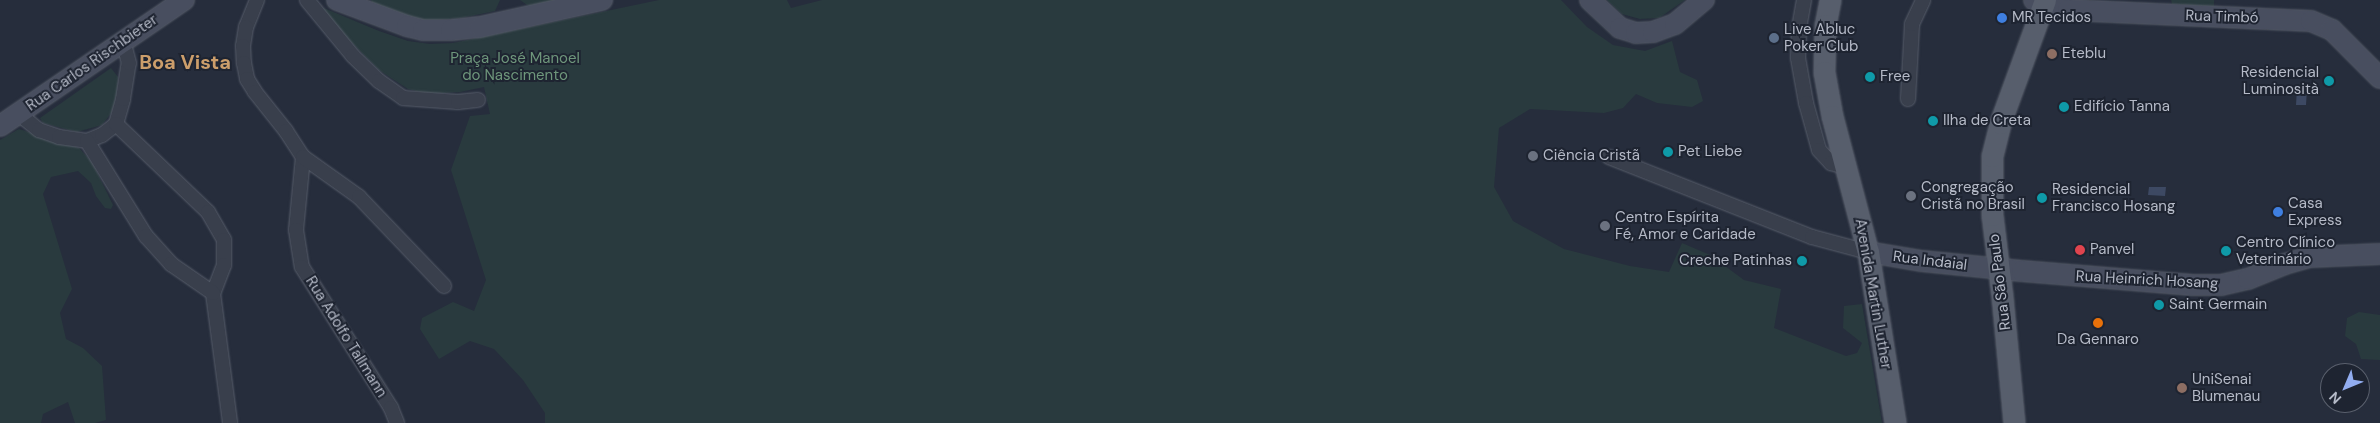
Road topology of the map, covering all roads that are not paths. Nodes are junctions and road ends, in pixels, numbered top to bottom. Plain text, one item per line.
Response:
1 (184, 0) edge
2 (257, 0) edge
3 (307, 0) edge
4 (338, 0) edge
5 (602, 0) edge
6 (1590, 0) edge
7 (1704, 0) edge
8 (1804, 0) edge
9 (1830, 0) edge
10 (1923, 0) edge
11 (2041, 1) edge
12 (123, 41) junction
13 (2380, 78) edge
14 (1908, 99) dead end
15 (478, 100) dead end
16 (20, 114) junction
17 (116, 124) junction
18 (0, 126) edge
19 (87, 141) junction
20 (303, 157) junction
21 (1609, 157) dead end
22 (1845, 167) junction
23 (1868, 252) junction
24 (2380, 254) edge
25 (1999, 269) junction
26 (444, 286) dead end
27 (214, 293) junction
28 (230, 423) edge
29 (397, 423) edge
30 (1895, 423) edge
31 (2014, 423) edge

1 - 12 main road, Rua Carlos Rischbieter
2 - 20 street
3 - 15 street
4 - 5 main road
6 - 7 main road
8 - 22 street
9 - 22 main road, Avenida Martin Luther
10 - 14 street
11 - 13 main road, Rua Timbó
11 - 25 main road, Rua São Paulo
12 - 16 main road, Rua Carlos Rischbieter
12 - 17 street
16 - 18 main road, Rua Carlos Rischbieter
16 - 19 street
17 - 19 street
17 - 27 street
19 - 27 street
20 - 26 street
20 - 29 street, Rua Adolfo Tallmann
21 - 23 street, Rua Indaial
22 - 23 main road, Avenida Martin Luther
23 - 25 main road, Rua Indaial
23 - 30 main road, Avenida Martin Luther
24 - 25 main road, Rua Heinrich Hosang
25 - 31 main road, Rua São Paulo
27 - 28 street

